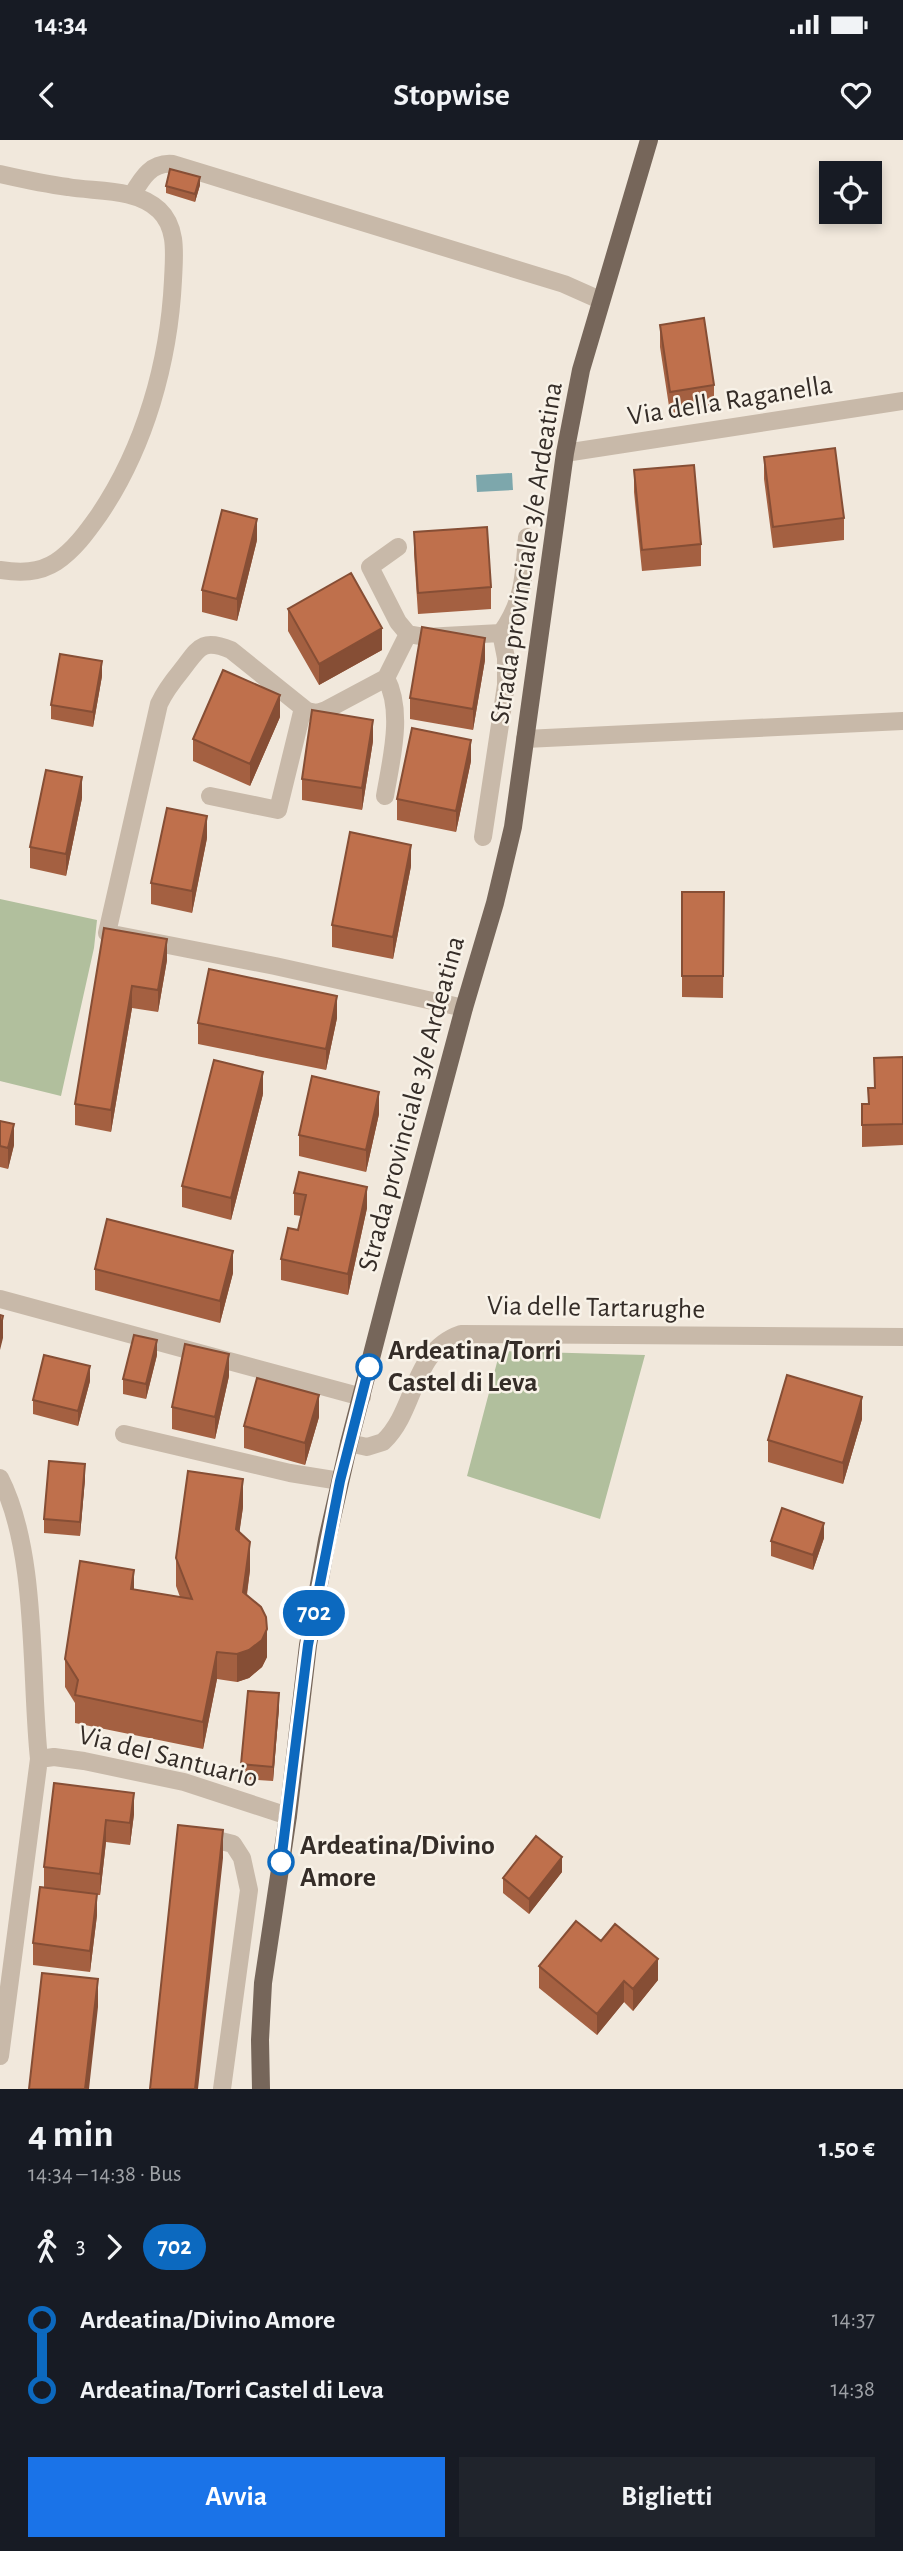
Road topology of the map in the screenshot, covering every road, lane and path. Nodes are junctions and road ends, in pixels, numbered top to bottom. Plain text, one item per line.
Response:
1 (649, 140) edge
2 (0, 174) edge
3 (132, 195) junction
4 (600, 300) junction
5 (903, 401) edge
6 (565, 453) junction
7 (527, 537) dead end
8 (398, 547) dead end
9 (0, 570) edge
10 (501, 633) junction
11 (408, 634) junction
12 (386, 678) junction
13 (303, 708) junction
14 (903, 721) edge
15 (525, 739) junction
16 (210, 796) dead end
17 (385, 796) dead end
18 (482, 837) dead end
19 (464, 1008) junction
20 (0, 1299) edge
21 (903, 1337) edge
22 (362, 1397) junction
23 (124, 1434) dead end
24 (349, 1443) junction
25 (0, 1478) edge
26 (340, 1481) junction
27 (39, 1759) junction
28 (288, 1816) junction
29 (192, 1834) edge
30 (0, 2056) edge
31 (222, 2089) edge
32 (261, 2089) edge

1 - 4 main road, Strada provinciale 3/e Ardeatina
2 - 3 street
3 - 4 street
3 - 9 street
4 - 6 main road, Strada provinciale 3/e Ardeatina
5 - 6 street, Via della Raganella
6 - 15 main road, Strada provinciale 3/e Ardeatina
7 - 10 street
8 - 11 street
10 - 11 street
10 - 18 street
11 - 12 street
12 - 13 street
12 - 17 street
13 - 16 street
13 - 19 street
14 - 15 street
15 - 19 main road, Strada provinciale 3/e Ardeatina
19 - 22 main road, Strada provinciale 3/e Ardeatina
20 - 22 street
21 - 24 street, Via delle Tartarughe
22 - 24 main road, Strada provinciale 3/e Ardeatina
23 - 26 street
24 - 26 main road, Strada provinciale 3/e Ardeatina
25 - 27 street
26 - 28 main road, Strada provinciale 3/e Ardeatina
27 - 28 street, Via del Santuario
27 - 30 street, Via del Santuario
28 - 32 main road, Strada provinciale 3/e Ardeatina
29 - 31 street

